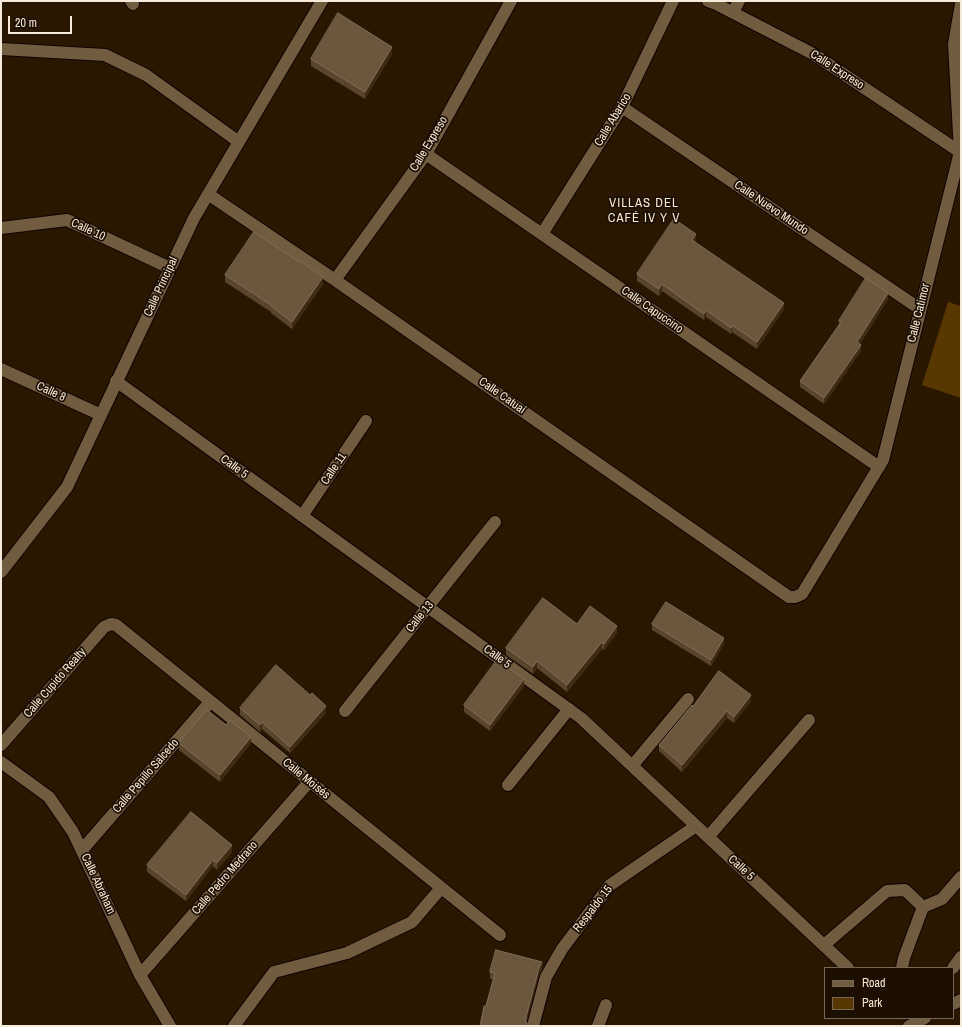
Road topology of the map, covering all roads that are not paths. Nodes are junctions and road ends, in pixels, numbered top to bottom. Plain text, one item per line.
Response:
1 (322, 1) edge
2 (511, 1) edge
3 (673, 1) edge
4 (708, 1) edge
5 (739, 1) edge
6 (961, 4) edge
7 (733, 12) junction
8 (1, 49) edge
9 (622, 107) junction
10 (239, 142) junction
11 (960, 152) junction
12 (426, 154) junction
13 (208, 194) junction
14 (1, 228) edge
15 (542, 234) junction
16 (170, 268) junction
17 (335, 280) junction
18 (920, 309) junction
19 (1, 369) edge
20 (116, 381) junction
21 (101, 415) junction
22 (366, 421) dead end
23 (879, 467) junction
24 (302, 516) junction
25 (495, 522) dead end
26 (1, 572) edge
27 (796, 597) joint
28 (428, 607) junction
29 (111, 624) joint
30 (688, 700) dead end
31 (210, 702) junction
32 (569, 709) junction
33 (345, 711) dead end
34 (809, 720) dead end
35 (1, 745) edge
36 (1, 762) edge
37 (632, 766) junction
38 (309, 782) junction
39 (508, 785) dead end
40 (696, 826) junction
41 (708, 837) junction
42 (82, 850) junction
43 (961, 877) edge
44 (441, 888) junction
45 (923, 907) junction
46 (500, 935) dead end
47 (824, 946) junction
48 (961, 957) edge
49 (847, 967) edge
50 (902, 967) edge
51 (954, 967) edge
52 (140, 975) junction
53 (606, 1005) dead end
54 (902, 1019) edge
55 (923, 1019) edge
56 (170, 1026) edge
57 (234, 1026) edge
58 (533, 1026) edge
59 (598, 1026) edge
60 (910, 1026) edge

1 - 10 street, Calle Principal
2 - 12 street, Calle Expreso
3 - 9 street, Calle Abarico
4 - 7 street, Calle Expreso
5 - 7 street
6 - 11 street, Calle Catimor
7 - 11 street, Calle Expreso
8 - 10 street
9 - 15 street, Calle Abarico
9 - 18 street, Calle Nuevo Mundo
10 - 13 street, Calle Principal
11 - 18 street, Calle Catimor
12 - 15 street, Calle Capuccino
12 - 17 street, Calle Expreso
13 - 16 street, Calle Principal
13 - 17 street, Calle Catuaí
14 - 16 street, Calle 10
15 - 23 street, Calle Capuccino
16 - 20 street, Calle Principal
17 - 27 street, Calle Catuaí
18 - 23 street, Calle Catimor
19 - 21 street, Calle 8
20 - 21 street, Calle Principal
20 - 24 street, Calle 5
21 - 26 street, Calle Principal
22 - 24 street, Calle 11
23 - 27 street, Calle Catimor
24 - 28 street, Calle 5
25 - 28 street, Calle 13
28 - 32 street, Calle 5
28 - 33 street, Calle 13
29 - 31 street, Calle Moisés
29 - 35 street, Calle Cupido Realty
30 - 37 street
31 - 38 street, Calle Moisés
31 - 42 street, Calle Pepillo Salcedo
32 - 37 street, Calle 5
32 - 39 street
34 - 41 street
36 - 42 street, Calle Abraham
37 - 40 street, Calle 5
38 - 44 street, Calle Moisés
38 - 52 street, Calle Pedro Medrano
40 - 41 street, Calle 5
40 - 58 street, Respaldo 15
41 - 47 street, Calle 5
42 - 52 street, Calle Abraham
43 - 45 street
44 - 46 street, Calle Moisés
44 - 57 street
45 - 47 street
45 - 50 street
47 - 49 street, Calle 5
48 - 51 street
52 - 56 street, Calle Abraham
53 - 59 street
54 - 60 street
55 - 60 street

